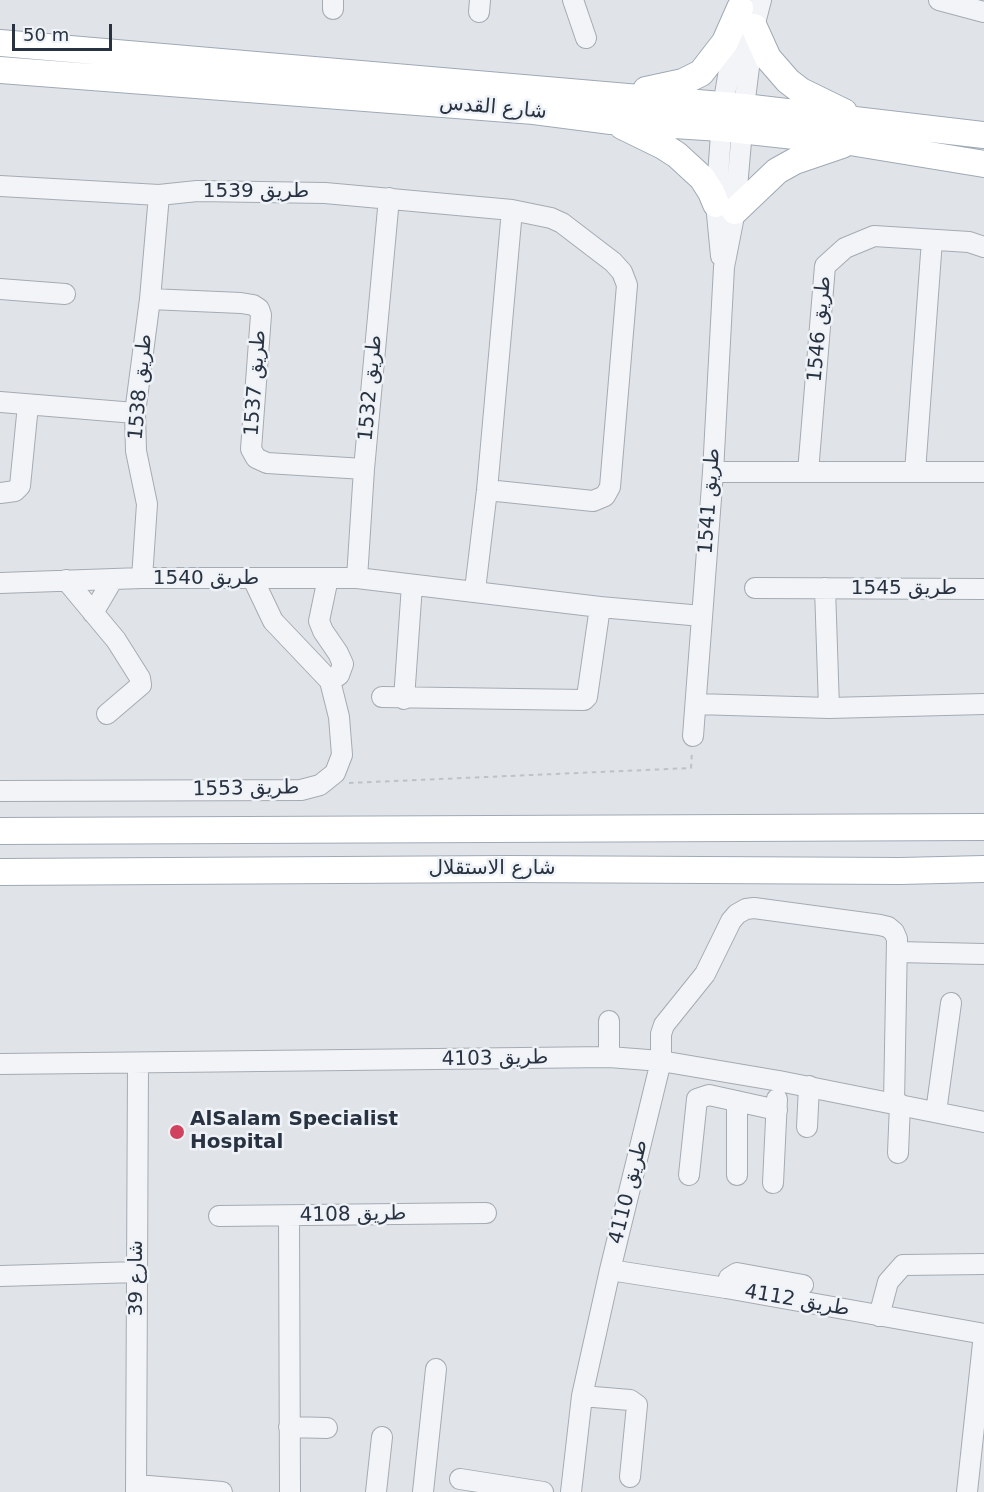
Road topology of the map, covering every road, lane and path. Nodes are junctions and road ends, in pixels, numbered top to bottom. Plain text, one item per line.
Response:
1 (573, 0) edge
2 (939, 0) edge
3 (749, 9) edge
4 (984, 12) edge
5 (586, 38) dead end
6 (0, 43) edge
7 (0, 70) edge
8 (615, 94) junction
9 (733, 118) junction
10 (611, 121) junction
11 (866, 121) junction
12 (984, 135) edge
13 (850, 142) junction
14 (984, 164) edge
15 (0, 186) edge
16 (159, 195) junction
17 (389, 198) junction
18 (726, 207) junction
19 (512, 210) junction
20 (932, 240) junction
21 (984, 247) edge
22 (0, 288) edge
23 (65, 294) dead end
24 (150, 299) junction
25 (0, 402) edge
26 (28, 405) junction
27 (135, 413) junction
28 (364, 469) junction
29 (713, 472) junction
30 (808, 472) junction
31 (915, 472) junction
32 (984, 472) edge
33 (487, 490) junction
34 (0, 493) edge
35 (142, 578) junction
36 (282, 578) junction
37 (328, 578) junction
38 (357, 578) junction
39 (66, 579) junction
40 (113, 579) junction
41 (253, 579) junction
42 (0, 583) edge
43 (412, 585) junction
44 (755, 588) dead end
45 (825, 588) junction
46 (984, 589) edge
47 (475, 590) junction
48 (600, 607) junction
49 (269, 609) junction
50 (93, 613) junction
51 (702, 616) junction
52 (330, 681) junction
53 (382, 697) dead end
54 (404, 699) junction
55 (696, 704) junction
56 (984, 704) edge
57 (829, 708) junction
58 (107, 714) dead end
59 (693, 736) joint
60 (320, 785) junction
61 (0, 790) edge
62 (984, 827) edge
63 (0, 831) edge
64 (984, 869) edge
65 (0, 872) edge
66 (897, 952) junction
67 (984, 954) edge
68 (951, 1003) dead end
69 (609, 1021) dead end
70 (609, 1057) junction
71 (660, 1061) junction
72 (0, 1064) edge
73 (138, 1064) junction
74 (779, 1081) junction
75 (809, 1086) junction
76 (737, 1101) junction
77 (897, 1103) junction
78 (777, 1110) junction
79 (936, 1112) junction
80 (984, 1122) edge
81 (807, 1127) dead end
82 (898, 1153) dead end
83 (737, 1174) dead end
84 (689, 1175) dead end
85 (772, 1183) dead end
86 (486, 1213) dead end
87 (219, 1216) dead end
88 (290, 1216) junction
89 (984, 1264) edge
90 (610, 1270) junction
91 (138, 1272) junction
92 (0, 1276) edge
93 (879, 1316) junction
94 (984, 1334) edge
95 (436, 1369) dead end
96 (582, 1396) junction
97 (290, 1427) junction
98 (327, 1428) dead end
99 (382, 1437) dead end
100 (630, 1477) dead end
101 (460, 1479) dead end
102 (136, 1488) edge
103 (222, 1492) edge
104 (290, 1492) edge
105 (376, 1492) edge
106 (423, 1492) edge
107 (543, 1492) edge
108 (570, 1492) edge
109 (967, 1492) edge

1 - 5 street
2 - 4 street
3 - 8 main road
3 - 9 street, طريق 1541
3 - 11 main road
6 - 8 main road, شارع القدس
7 - 10 main road, شارع القدس
8 - 9 main road, شارع القدس
9 - 10 main road, شارع القدس
9 - 11 main road, شارع القدس
9 - 13 main road, شارع القدس
9 - 18 street, طريق 1541
10 - 18 main road
11 - 12 main road, شارع القدس
13 - 14 main road, شارع القدس
13 - 18 main road
15 - 16 street, طريق 1539
16 - 17 street, طريق 1539
16 - 24 street, طريق 1538
17 - 19 street, طريق 1539
17 - 28 street, طريق 1532
18 - 29 street, طريق 1541
19 - 33 street
19 - 33 street, طريق 1539
20 - 21 street, طريق 1546
20 - 30 street, طريق 1546
20 - 31 street
22 - 23 street
24 - 27 street, طريق 1538
24 - 28 street, طريق 1537
25 - 26 street
26 - 27 street
26 - 34 street
27 - 35 street, طريق 1538
28 - 38 street, طريق 1532
29 - 30 street
29 - 51 street, طريق 1541
30 - 31 street
31 - 32 street
33 - 47 street
35 - 40 street, طريق 1540
35 - 41 street, طريق 1540
36 - 37 street, طريق 1540
36 - 41 street, طريق 1540
36 - 49 street
37 - 38 street, طريق 1540
37 - 52 street
38 - 43 street, طريق 1540
39 - 40 street, طريق 1540
39 - 42 street, طريق 1540
39 - 50 street
40 - 50 street
41 - 49 street, طريق 1553
43 - 47 street, طريق 1540
43 - 54 street
44 - 45 street, طريق 1545
45 - 46 street, طريق 1545
45 - 57 street, طريق 1545
47 - 48 street, طريق 1540
48 - 51 street, طريق 1540
48 - 54 street
49 - 52 street, طريق 1553
50 - 58 street
51 - 55 street, طريق 1541
52 - 60 street, طريق 1553
53 - 54 street
55 - 57 street
55 - 59 street, طريق 1541
56 - 57 street
59 - 60 path
60 - 61 street, طريق 1553
62 - 63 main road, شارع الاستقلال
64 - 65 main road, شارع الاستقلال
66 - 67 street
66 - 71 street, طريق 4110
66 - 77 street
68 - 79 street
69 - 70 street
70 - 71 street, طريق 4103
70 - 73 street, طريق 4103
71 - 74 street, طريق 4103
71 - 90 street, طريق 4110
72 - 73 street, طريق 4103
73 - 91 street, شارع 39
74 - 75 street, طريق 4103
74 - 78 street
75 - 77 street, طريق 4103
75 - 81 street
76 - 78 street
76 - 83 street
76 - 84 street
77 - 79 street, طريق 4103
77 - 82 street
78 - 85 street
79 - 80 street, طريق 4103
86 - 88 street, طريق 4108
87 - 88 street, طريق 4108
88 - 97 street
89 - 93 street
90 - 93 street, طريق 4112
90 - 96 street, طريق 4110
91 - 92 street
91 - 102 street, شارع 39
93 - 94 street, طريق 4112
94 - 109 street
95 - 106 street
96 - 100 street
96 - 108 street, طريق 4110
97 - 98 street
97 - 104 street
99 - 105 street
101 - 107 street
102 - 103 street

